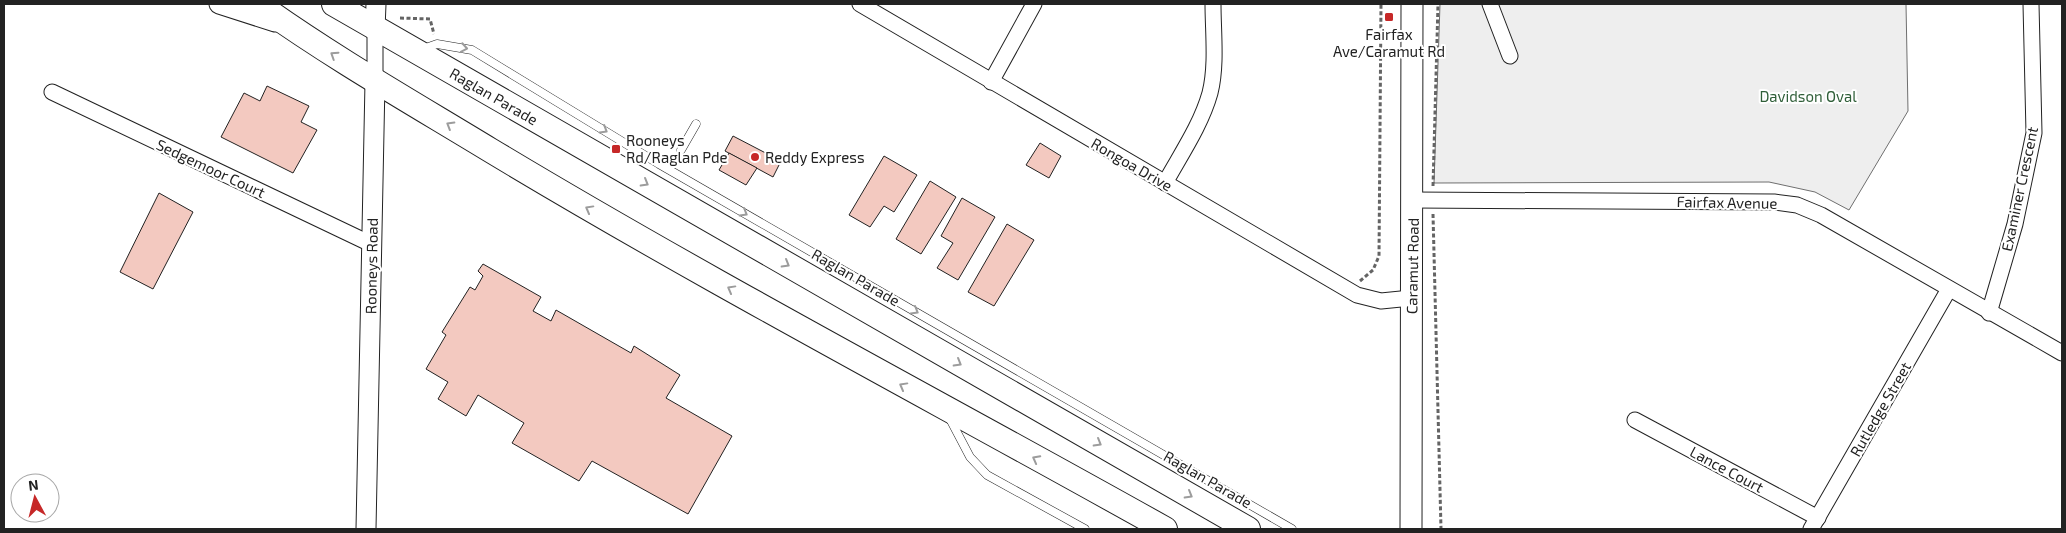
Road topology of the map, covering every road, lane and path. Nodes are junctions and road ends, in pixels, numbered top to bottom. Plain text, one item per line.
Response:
1 (219, 4) edge
2 (258, 4) edge
3 (334, 4) edge
4 (376, 4) edge
5 (860, 4) edge
6 (1034, 4) edge
7 (1213, 4) edge
8 (1381, 4) edge
9 (1412, 4) edge
10 (1438, 4) edge
11 (1490, 4) edge
12 (2031, 4) edge
13 (394, 14) dead end
14 (290, 27) junction
15 (375, 29) junction
16 (427, 48) junction
17 (1510, 56) dead end
18 (375, 82) junction
19 (991, 82) junction
20 (52, 92) dead end
21 (696, 124) dead end
22 (681, 150) dead end
23 (1166, 183) junction
24 (1423, 200) junction
25 (371, 244) junction
26 (1353, 282) dead end
27 (1949, 290) junction
28 (1412, 298) junction
29 (1989, 313) junction
30 (2062, 354) edge
31 (945, 410) junction
32 (1636, 420) dead end
33 (1815, 523) edge
34 (1410, 528) edge
35 (366, 529) edge
36 (1085, 529) edge
37 (1165, 529) edge
38 (1248, 529) edge
39 (1292, 529) edge
40 (1441, 529) edge

1 - 14 street
2 - 14 highway
3 - 15 highway, Raglan Parade
4 - 15 street, Rooneys Road
5 - 19 street, Rongoa Drive
6 - 19 street
7 - 23 street
8 - 26 path
9 - 24 main road, Caramut Road
10 - 24 path
11 - 17 street
12 - 29 street, Examiner Crescent
13 - 16 path
18 -> 14 highway
15 - 16 highway, Raglan Parade
15 - 18 street, Rooneys Road
16 -> 38 highway, Raglan Parade
16 -> 39 lane, Raglan Parade
18 - 25 street, Rooneys Road
31 -> 18 highway
19 - 23 street, Rongoa Drive
20 - 25 street, Sedgemoor Court
21 - 22 lane
23 - 28 street, Rongoa Drive
24 - 27 street, Fairfax Avenue
24 - 28 main road, Caramut Road
24 - 40 path
25 - 35 street, Rooneys Road
27 - 29 street, Fairfax Avenue
27 - 33 street, Rutledge Street
28 - 34 main road, Caramut Road
29 - 30 street, Fairfax Avenue
31 - 36 lane
37 -> 31 highway
32 - 33 street, Lance Court

